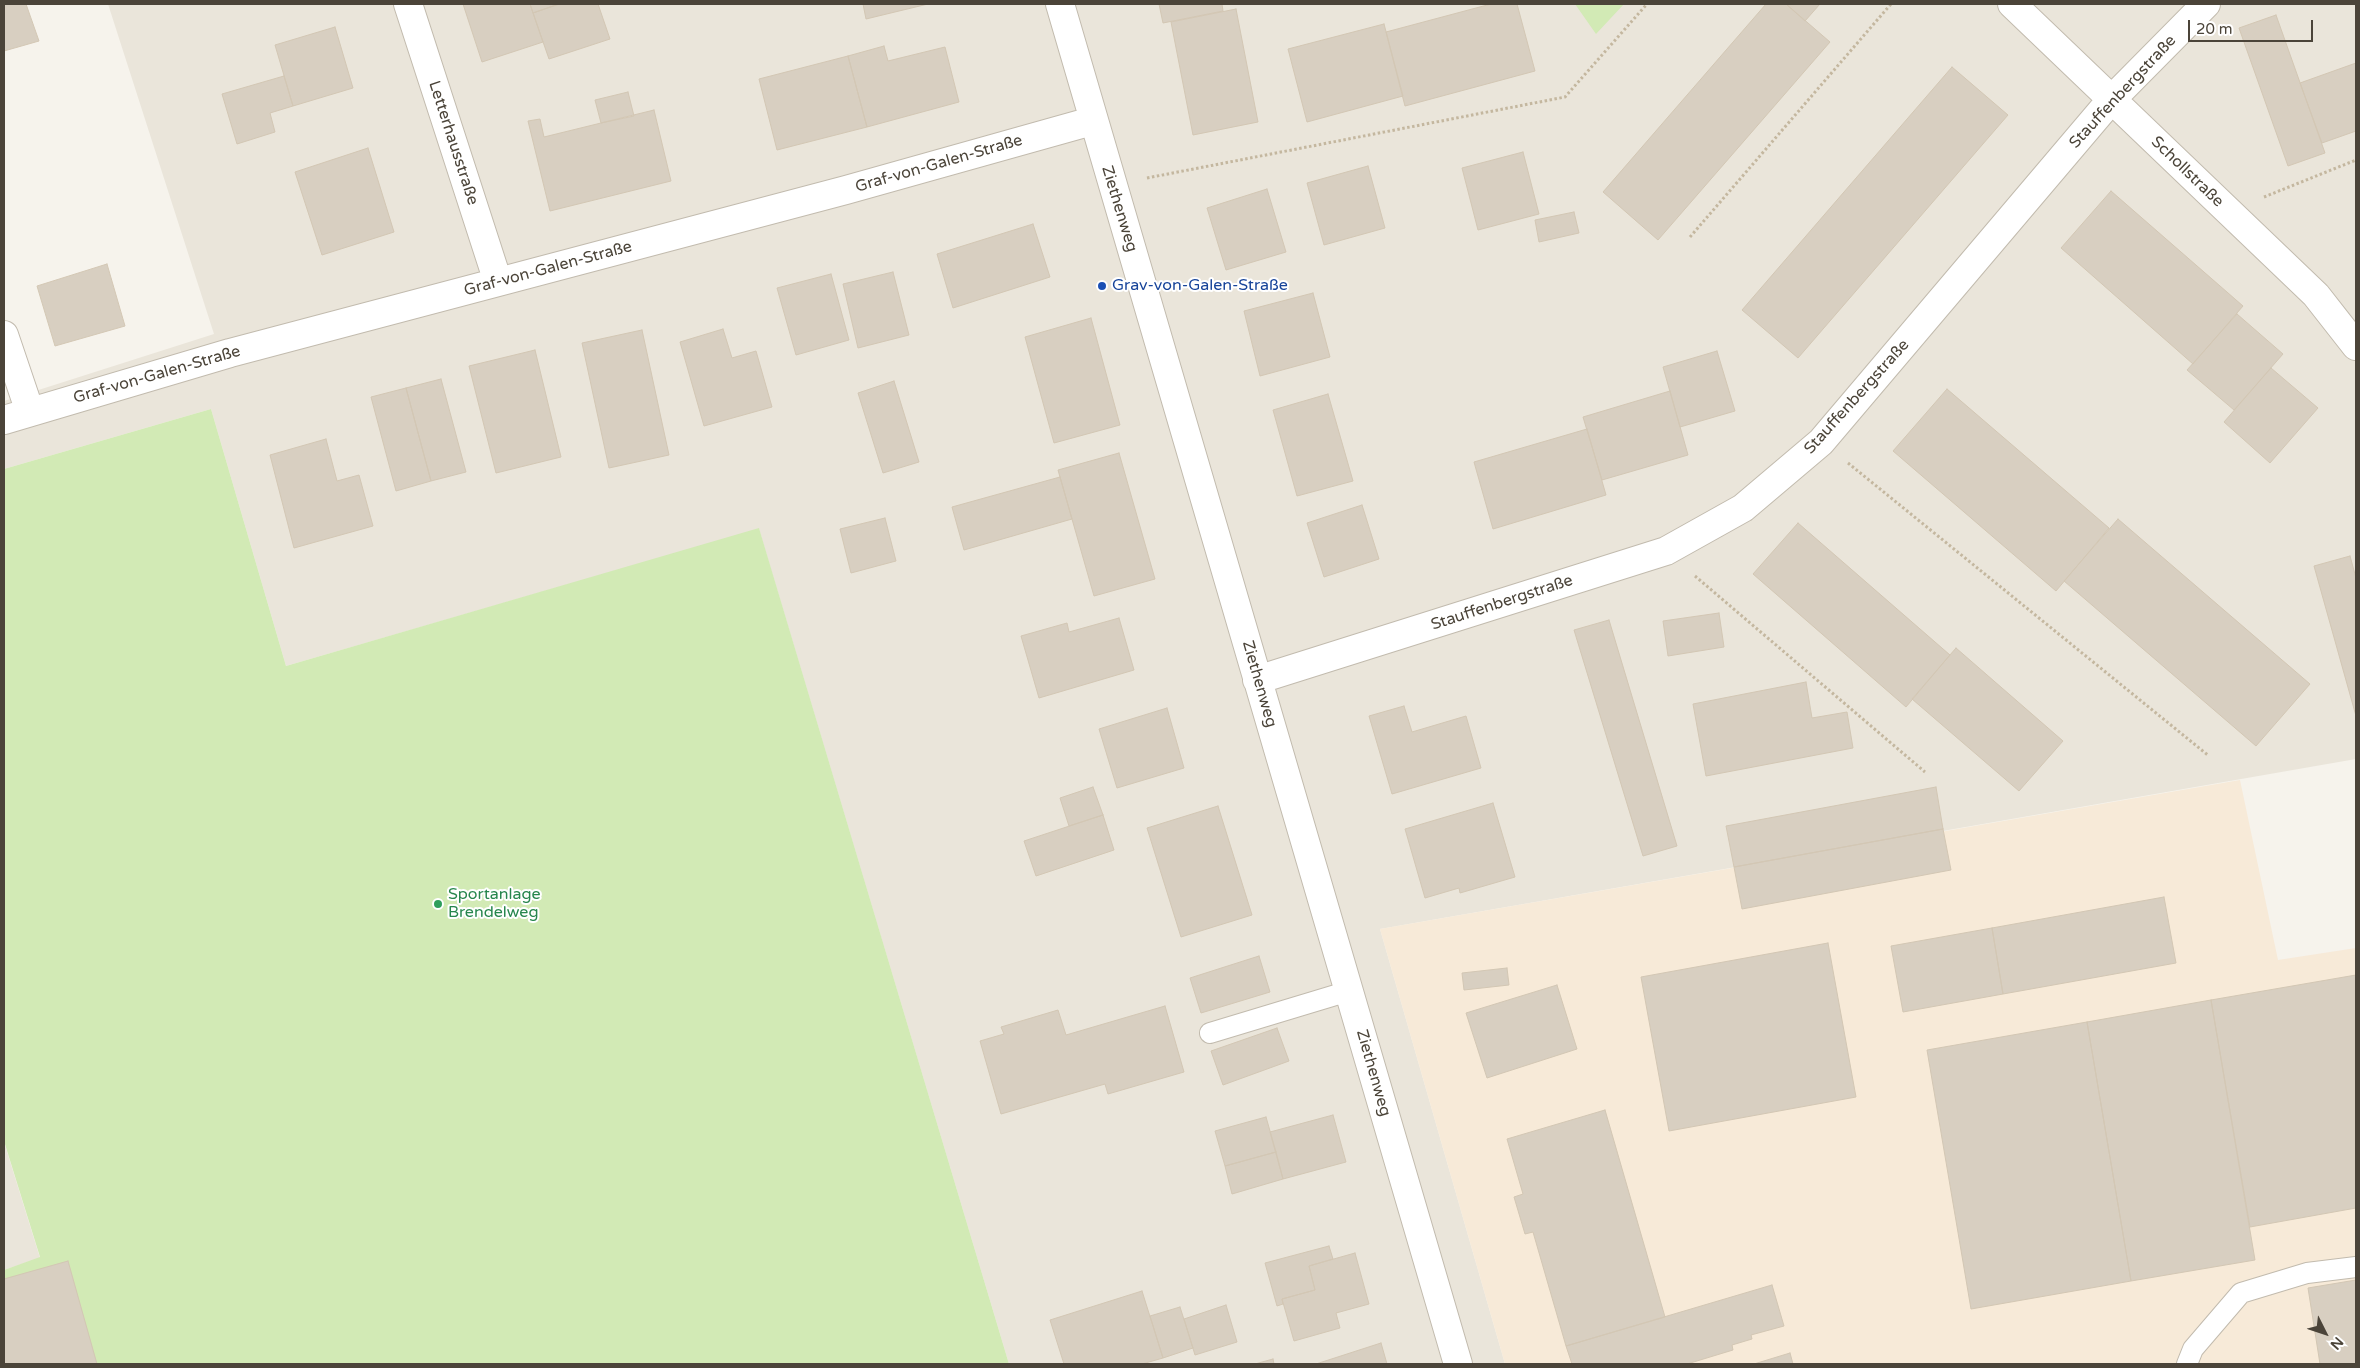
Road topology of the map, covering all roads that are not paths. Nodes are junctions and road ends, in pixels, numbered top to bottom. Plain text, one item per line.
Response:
1 (408, 4) edge
2 (1060, 4) edge
3 (2012, 4) edge
4 (2206, 4) edge
5 (2111, 100) junction
6 (1092, 121) junction
7 (498, 282) junction
8 (4, 334) edge
9 (2356, 346) edge
10 (30, 412) junction
11 (4, 420) edge
12 (1258, 680) junction
13 (1349, 991) junction
14 (1210, 1033) dead end
15 (2356, 1267) edge
16 (1458, 1364) edge
17 (2187, 1364) edge

1 - 7 street, Letterhausstraße
2 - 6 street, Ziethenweg
3 - 5 street, Schollstraße
4 - 5 street, Stauffenbergstraße
5 - 9 street, Schollstraße
5 - 12 street, Stauffenbergstraße
6 - 7 street, Graf-von-Galen-Straße
6 - 12 street, Ziethenweg
7 - 10 street, Graf-von-Galen-Straße
8 - 10 street
10 - 11 street, Graf-von-Galen-Straße
12 - 13 street, Ziethenweg
13 - 14 lane
13 - 16 street, Ziethenweg
15 - 17 lane

